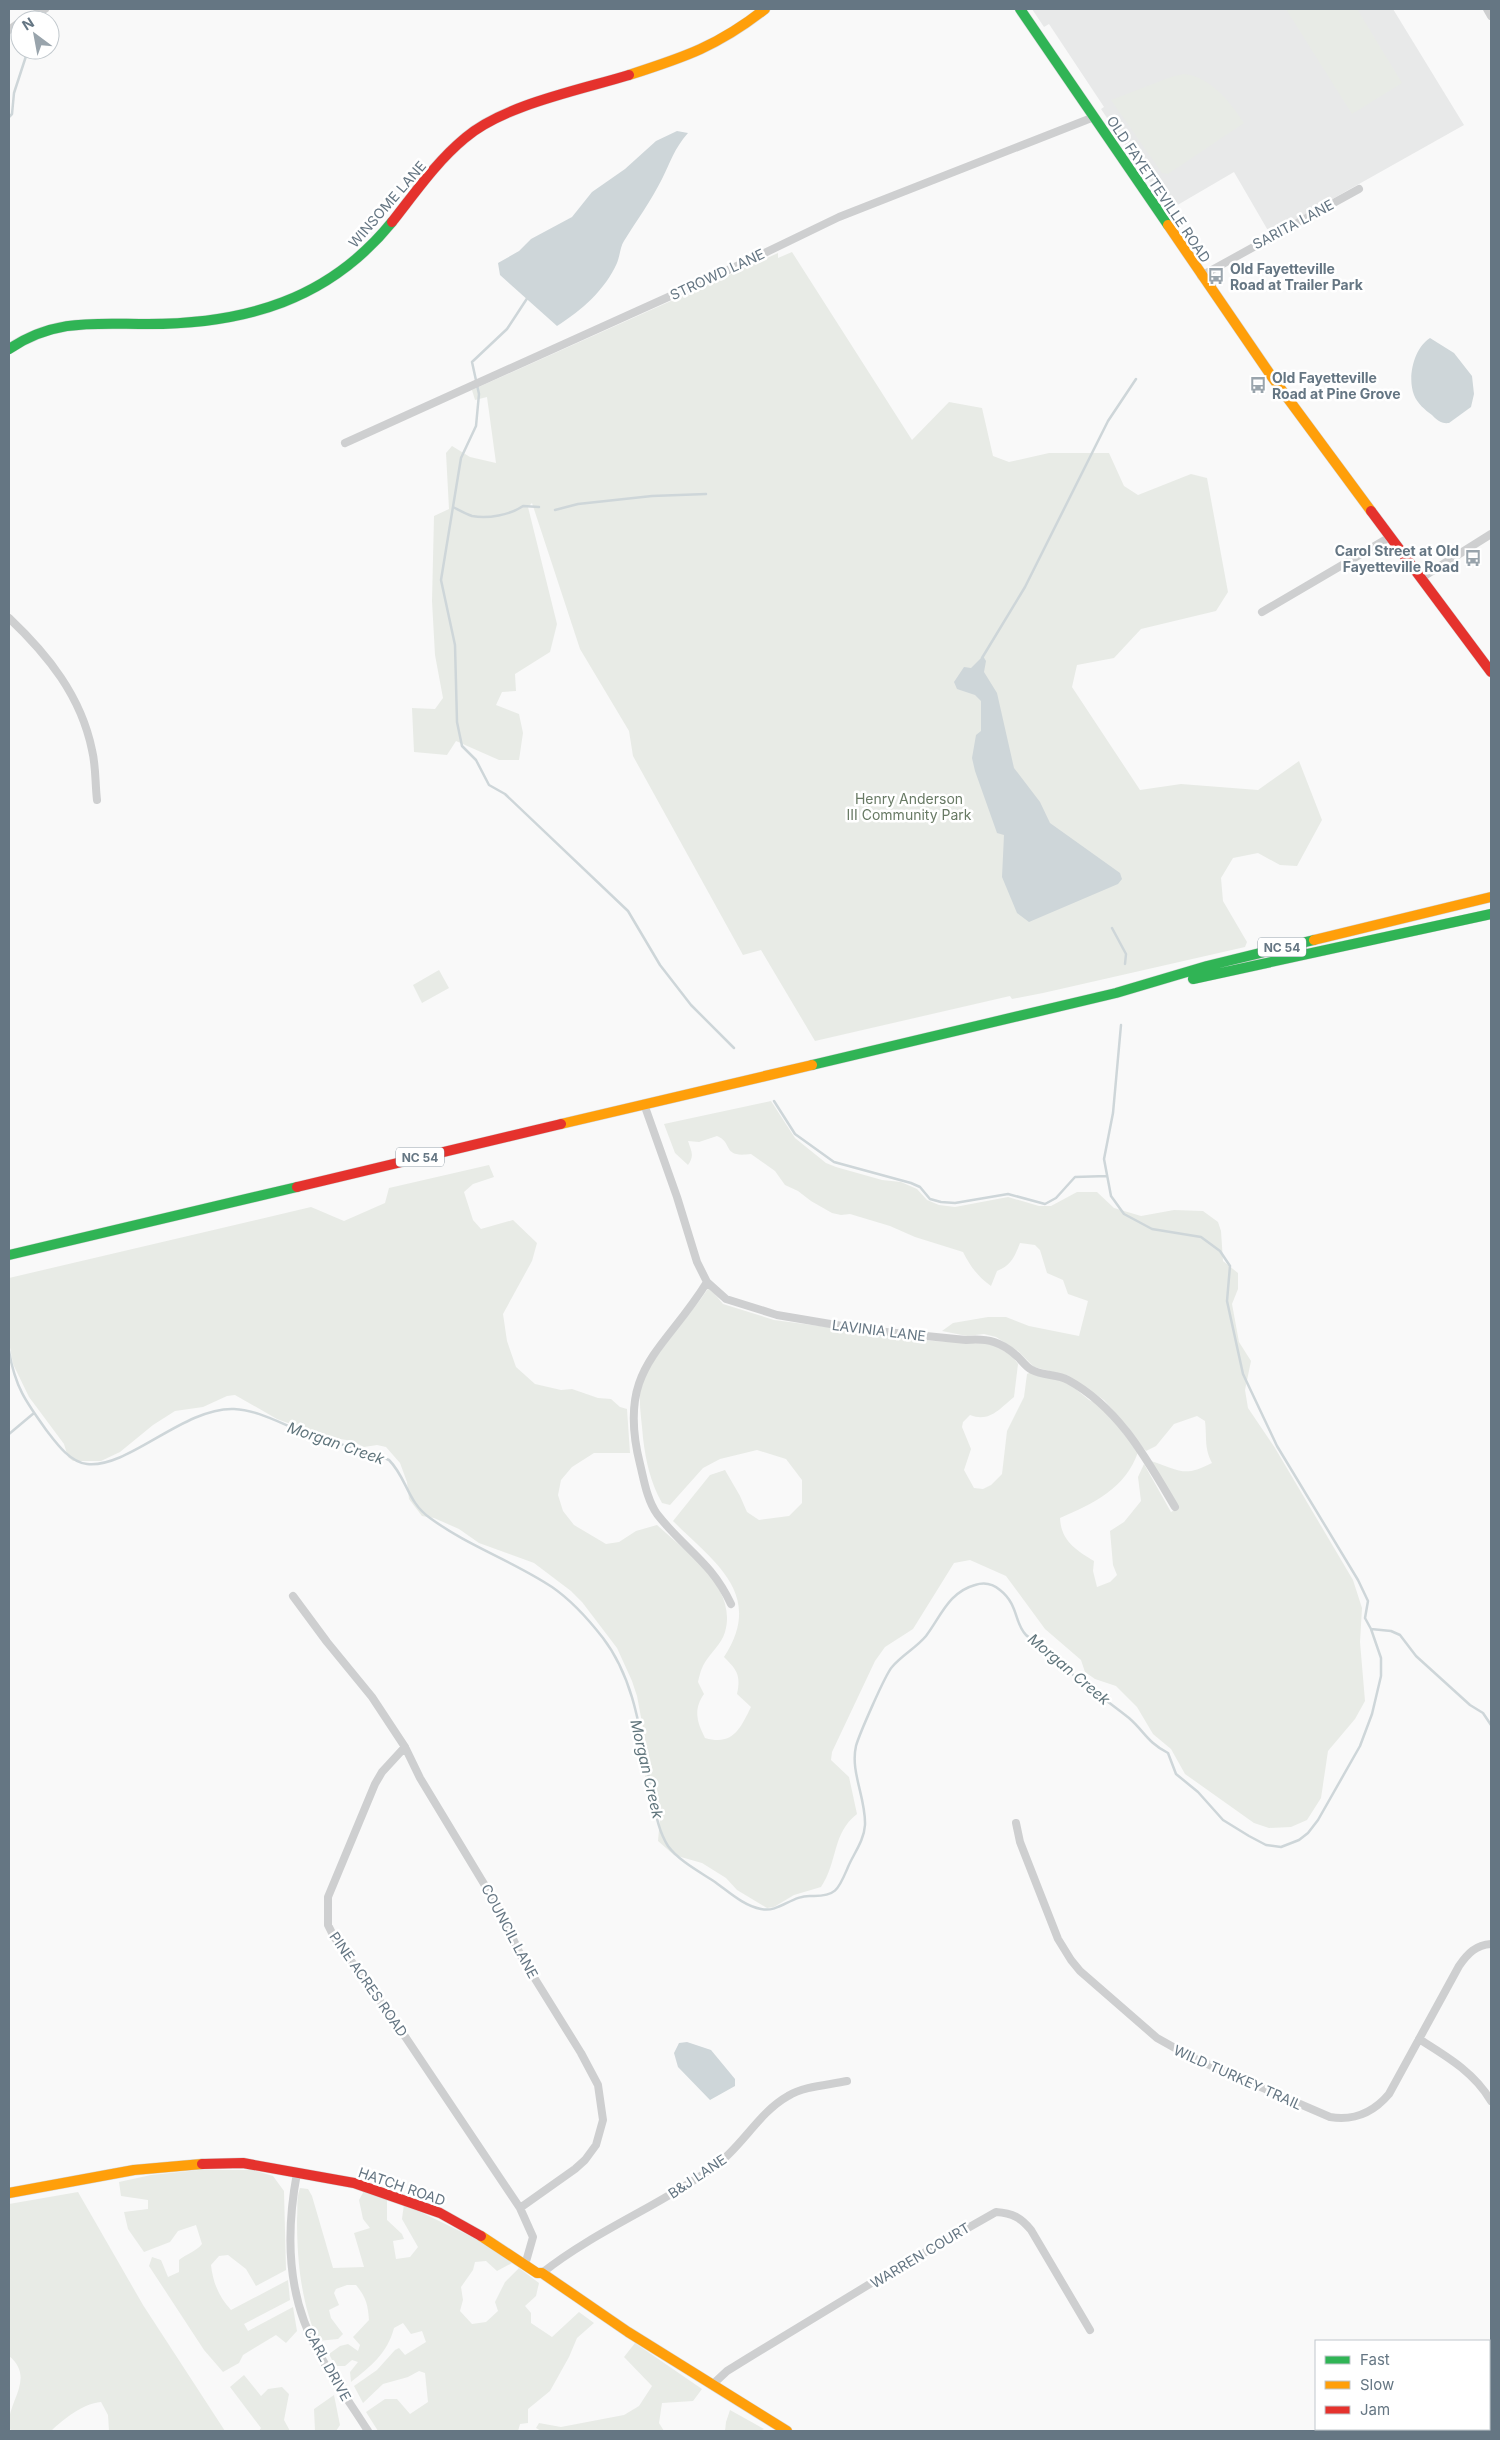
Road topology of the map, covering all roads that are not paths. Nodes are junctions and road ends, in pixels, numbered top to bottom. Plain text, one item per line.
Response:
1 (765, 9) edge
2 (1020, 9) edge
3 (1487, 9) edge
4 (1491, 16) edge
5 (1094, 118) junction
6 (1359, 189) dead end
7 (1201, 276) junction
8 (9, 349) edge
9 (345, 443) dead end
10 (1491, 534) edge
11 (1390, 537) junction
12 (1422, 578) junction
13 (1262, 612) dead end
14 (9, 618) edge
15 (1491, 672) edge
16 (97, 800) dead end
17 (1491, 897) edge
18 (1491, 914) edge
19 (1116, 993) junction
20 (644, 1104) junction
21 (9, 1255) edge
22 (707, 1282) junction
23 (1174, 1507) dead end
24 (293, 1596) dead end
25 (731, 1604) dead end
26 (405, 1747) junction
27 (1016, 1823) dead end
28 (1491, 1944) edge
29 (1418, 2039) junction
30 (847, 2081) dead end
31 (1491, 2101) edge
32 (296, 2173) junction
33 (9, 2193) edge
34 (520, 2208) junction
35 (525, 2265) junction
36 (542, 2273) junction
37 (1090, 2330) dead end
38 (712, 2385) junction
39 (368, 2431) edge
40 (787, 2431) edge

1 - 8 main road, WINSOME LANE
2 - 5 main road, OLD FAYETTEVILLE ROAD
3 - 4 street
5 - 7 main road, OLD FAYETTEVILLE ROAD
5 - 9 street, STROWD LANE
6 - 7 street, SARITA LANE
7 - 11 main road, OLD FAYETTEVILLE ROAD
10 - 12 street
11 - 12 main road, OLD FAYETTEVILLE ROAD
11 - 13 street
12 - 15 main road, OLD FAYETTEVILLE ROAD
14 - 16 street
17 - 19 main road, NC 54
18 - 19 main road, NC 54
19 - 20 main road, NC 54
20 - 21 main road, NC 54
20 - 22 street, LAVINIA LANE
22 - 23 street, LAVINIA LANE
22 - 25 street
24 - 26 street, COUNCIL LANE
26 - 34 street, PINE ACRES ROAD
26 - 34 street, COUNCIL LANE
27 - 29 street, WILD TURKEY TRAIL
28 - 29 street, WILD TURKEY TRAIL
29 - 31 street
30 - 36 street, B&J LANE
32 - 33 main road, HATCH ROAD
32 - 35 main road, HATCH ROAD
32 - 39 street, CARL DRIVE
34 - 35 street
35 - 36 main road, HATCH ROAD
36 - 38 main road, HATCH ROAD
37 - 38 street, WARREN COURT
38 - 40 main road, HATCH ROAD

